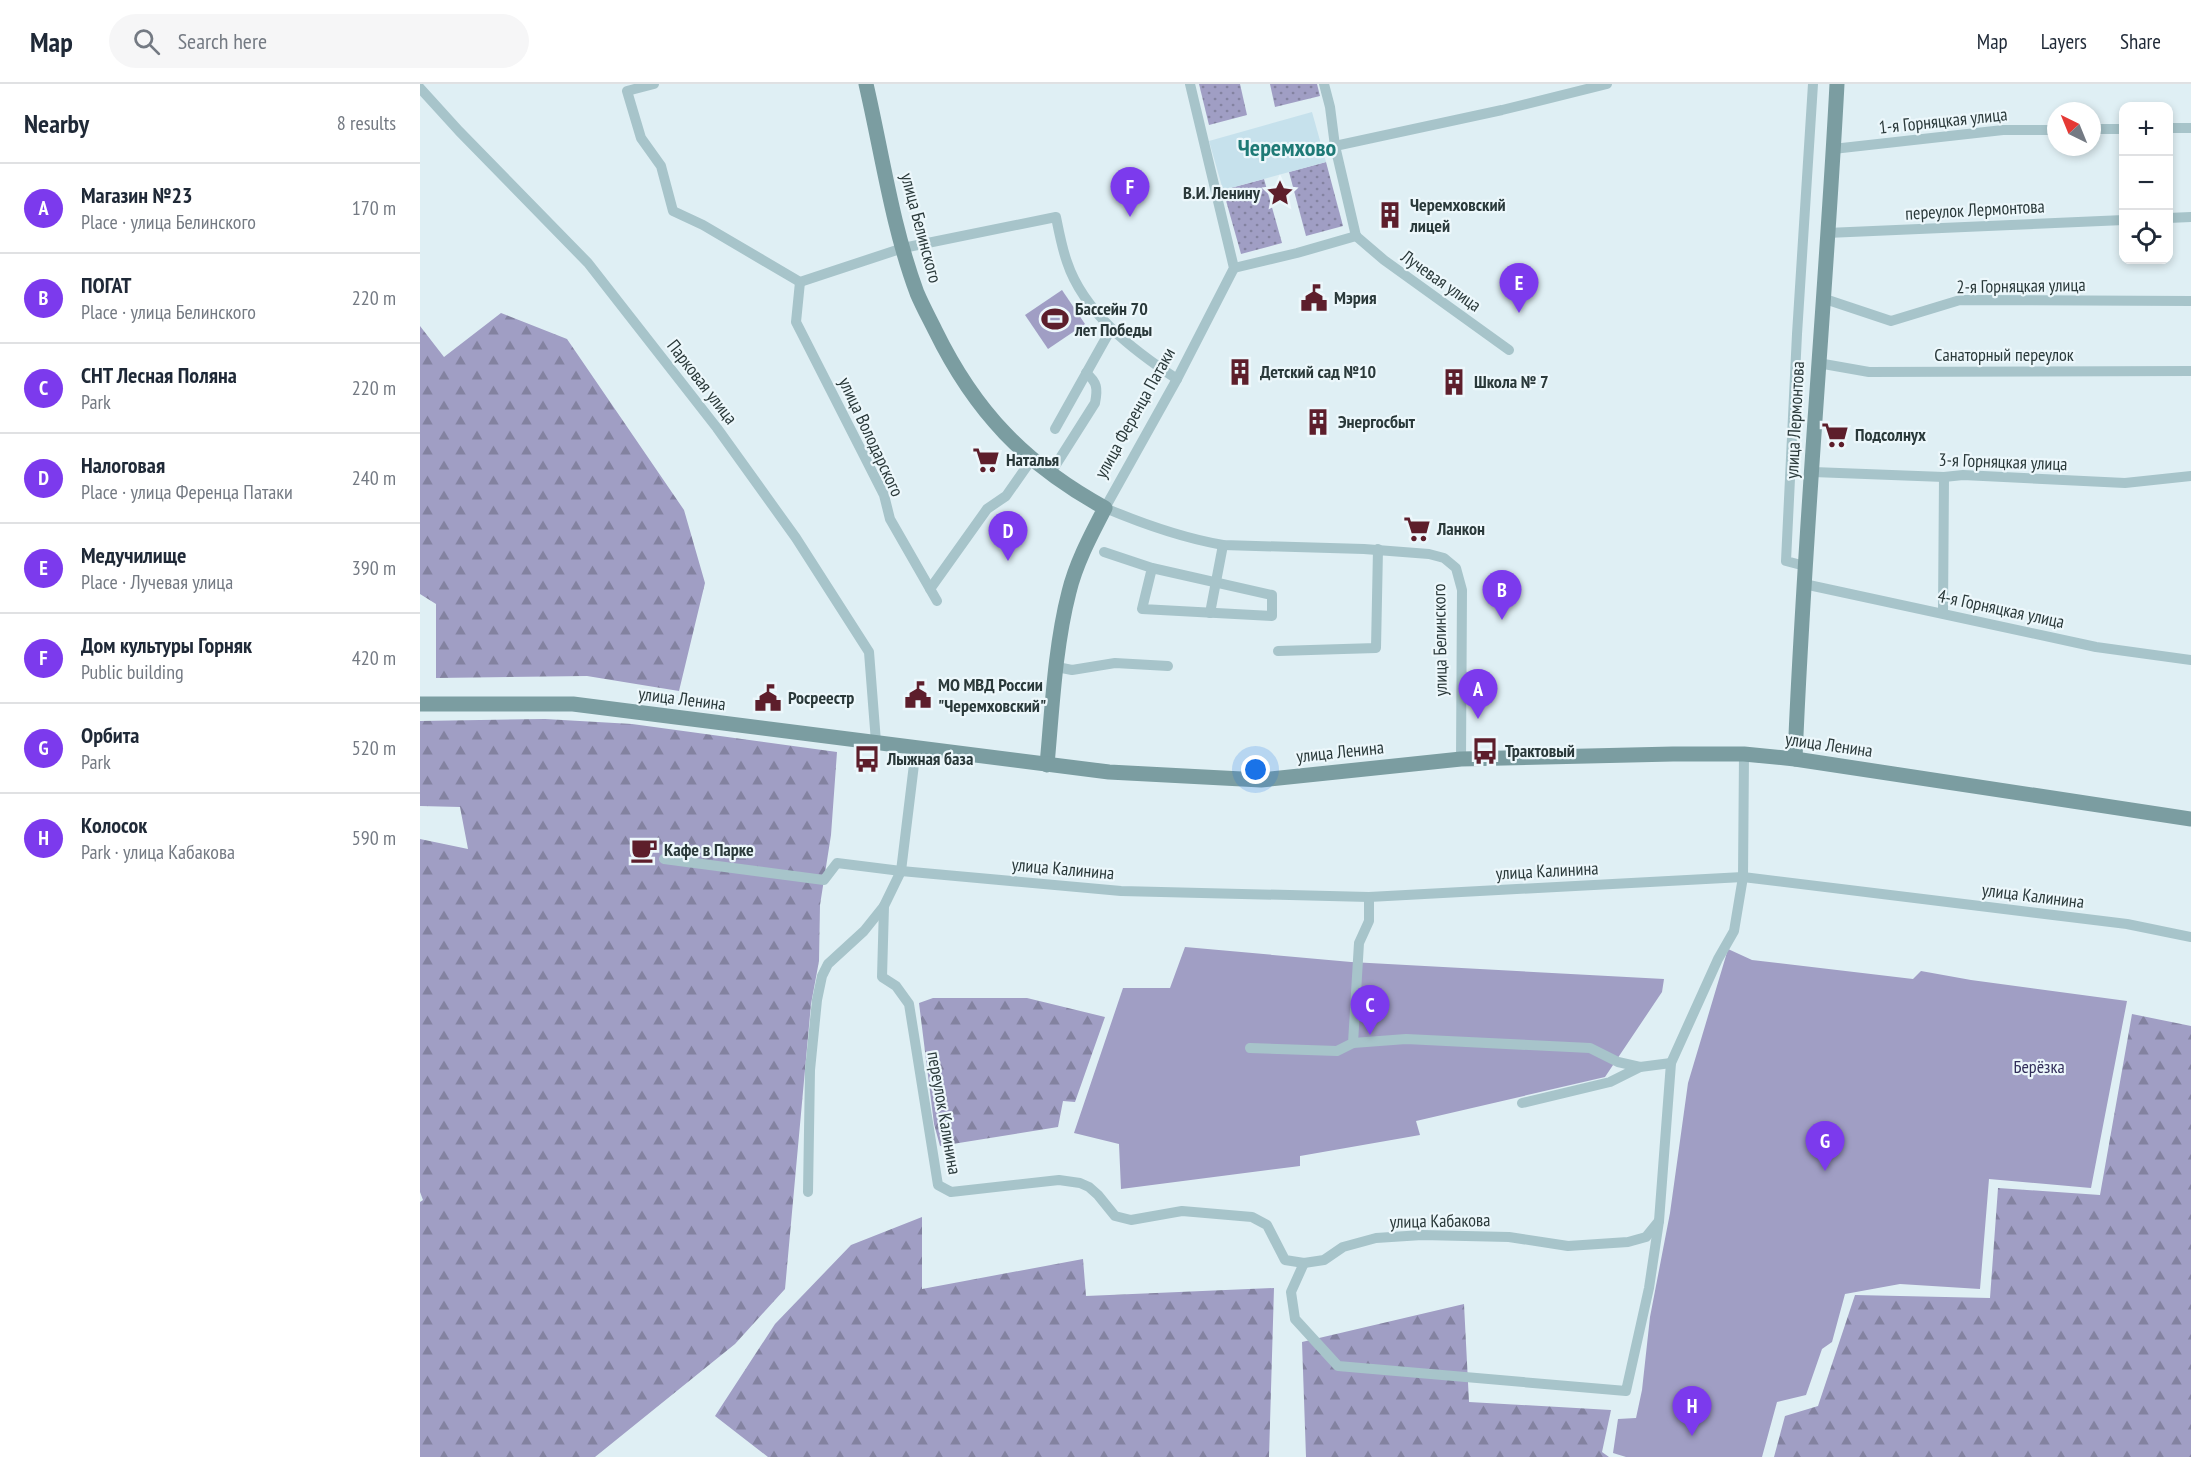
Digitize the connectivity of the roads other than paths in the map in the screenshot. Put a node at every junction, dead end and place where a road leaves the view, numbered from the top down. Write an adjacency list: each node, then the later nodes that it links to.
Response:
1 (654, 84): 23 (street)
2 (866, 84): 21 (main road, улица Белинского)
3 (1190, 84): 22 (street)
4 (1324, 84): 14 (street)
5 (1607, 84): 14 (street)
6 (1813, 84): 42 (street)
7 (1837, 84): 15 (main road, улица Лермонтова)
8 (420, 88): 55 (street, Парковая улица)
9 (2173, 128): 10 (street)
10 (2191, 128)
11 (2101, 129): 12 (street)
12 (2119, 129)
13 (2047, 130): 15 (street, 1-я Горняцкая улица)
14 (1335, 146): 20 (street)
15 (1833, 149): 19 (main road, улица Лермонтова)
16 (2191, 217): 17 (street)
17 (2173, 218)
18 (2119, 220): 19 (street, переулок Лермонтова)
19 (1827, 233): 24 (main road, улица Лермонтова)
20 (1356, 236): 22 (street); 27 (street, Лучевая улица)
21 (903, 248): 23 (street); 26 (street); 33 (main road, улица Белинского)
22 (1234, 268): 31 (street, улица Ференца Патаки)
23 (800, 282): 46 (street, улица Володарского)
24 (1822, 298): 25 (street, 2-я Горняцкая улица); 28 (main road, улица Лермонтова)
25 (2191, 300)
26 (1111, 329): 30 (street); 31 (street)
27 (1509, 350)
28 (1818, 363): 29 (street, Санаторный переулок); 34 (main road, улица Лермонтова)
29 (2191, 371)
30 (1086, 373): 32 (street); 35 (street)
31 (1177, 379): 38 (street, улица Ференца Патаки)
32 (1055, 429)
33 (1032, 459): 35 (main road, улица Белинского); 46 (street)
34 (1813, 472): 37 (street, 3-я Горняцкая улица); 42 (main road, улица Лермонтова)
35 (1050, 474): 38 (main road, улица Белинского)
36 (2191, 476): 37 (street, 3-я Горняцкая улица)
37 (1944, 477): 49 (street)
38 (1105, 508): 39 (street, улица Белинского); 53 (main road, улица Ференца Патаки)
39 (1223, 545): 40 (street, улица Белинского); 44 (street)
40 (1378, 549): 50 (street); 58 (street, улица Белинского)
41 (1104, 552): 43 (street)
42 (1805, 566): 45 (main road, улица Лермонтова)
43 (1152, 568): 44 (street); 48 (street)
44 (1215, 583): 48 (street); 48 (street)
45 (1804, 584): 49 (street, 4-я Горняцкая улица); 59 (main road, улица Лермонтова)
46 (930, 589): 47 (street, улица Володарского)
47 (938, 601)
48 (1210, 613)
49 (1943, 613): 51 (street, 4-я Горняцкая улица)
50 (1278, 651)
51 (2191, 660)
52 (1168, 666): 53 (street)
53 (1057, 667): 60 (main road, улица Ференца Патаки)
54 (420, 704): 55 (main road, улица Ленина)
55 (876, 742): 56 (main road, улица Ленина)
56 (916, 747): 60 (main road, улица Ленина); 63 (street)
57 (1744, 754): 58 (main road, улица Ленина); 59 (main road, улица Ленина); 64 (street)
58 (1461, 759): 60 (main road, улица Ленина)
59 (1795, 759): 61 (main road, улица Ленина)
60 (1047, 765)
61 (2191, 819)
62 (664, 859): 63 (street, улица Калинина)
63 (901, 871): 65 (street, улица Калинина); 66 (street)
64 (1743, 877): 65 (street, улица Калинина); 67 (street, улица Калинина); 70 (street)
65 (1369, 897): 68 (street)
66 (884, 906): 73 (street); 75 (street, переулок Калинина)
67 (2191, 937)
68 (1353, 1043): 69 (street); 71 (street)
69 (1250, 1048)
70 (1671, 1063): 71 (street); 74 (street)
71 (1640, 1067): 72 (street)
72 (1522, 1103)
73 (808, 1192)
74 (1659, 1221): 75 (street, улица Кабакова); 75 (street)
75 (1304, 1263)

